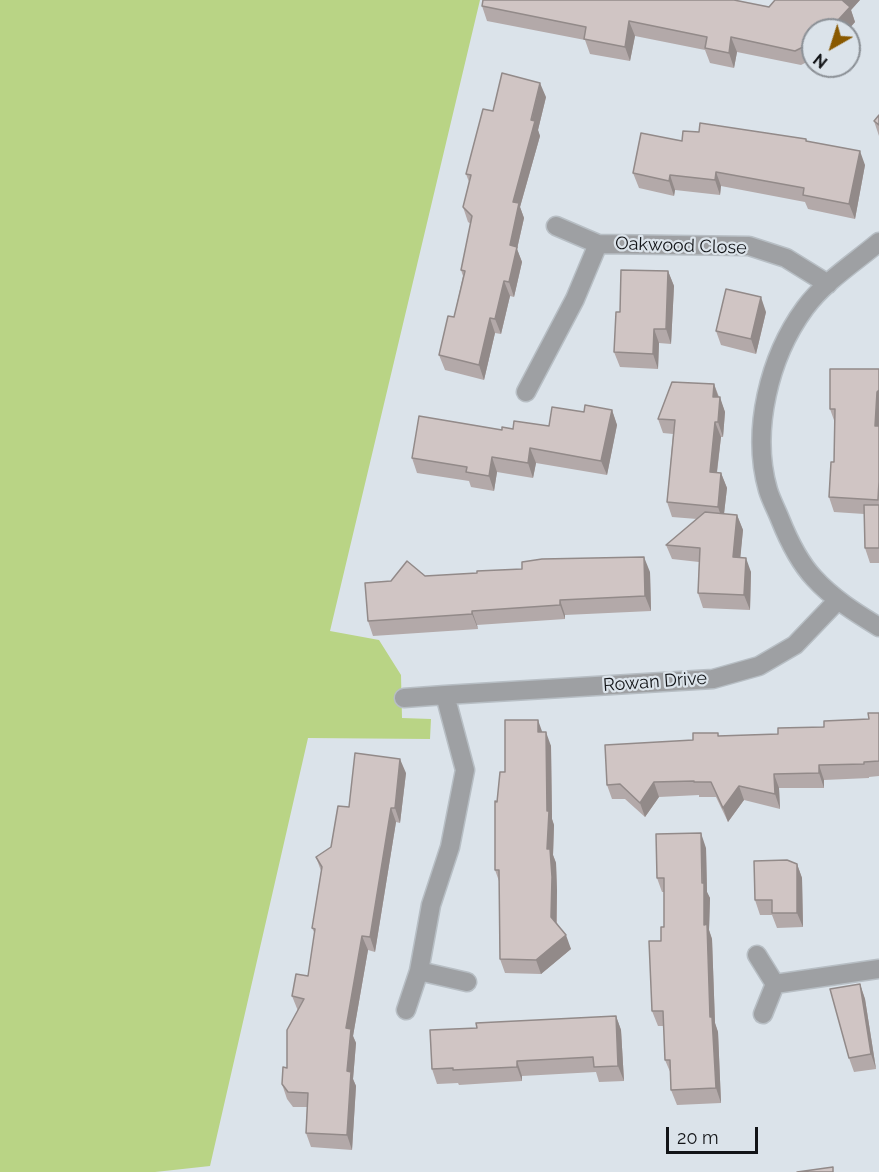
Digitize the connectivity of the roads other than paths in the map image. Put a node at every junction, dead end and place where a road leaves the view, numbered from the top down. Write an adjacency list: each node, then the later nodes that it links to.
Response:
1 (556, 226): 3 (street, Oakwood Close)
2 (879, 242): 4 (street)
3 (598, 244): 4 (street, Oakwood Close); 5 (street, Oakwood Close)
4 (828, 284): 6 (street)
5 (526, 392)
6 (838, 600): 7 (street); 8 (street, Rowan Drive)
7 (879, 627)
8 (445, 695): 9 (street, Rowan Drive); 12 (street)
9 (404, 698)
10 (758, 955): 14 (street)
11 (879, 969): 14 (street)
12 (419, 971): 13 (street); 15 (street)
13 (467, 982)
14 (775, 984): 16 (street)
15 (406, 1010)
16 (763, 1014)

